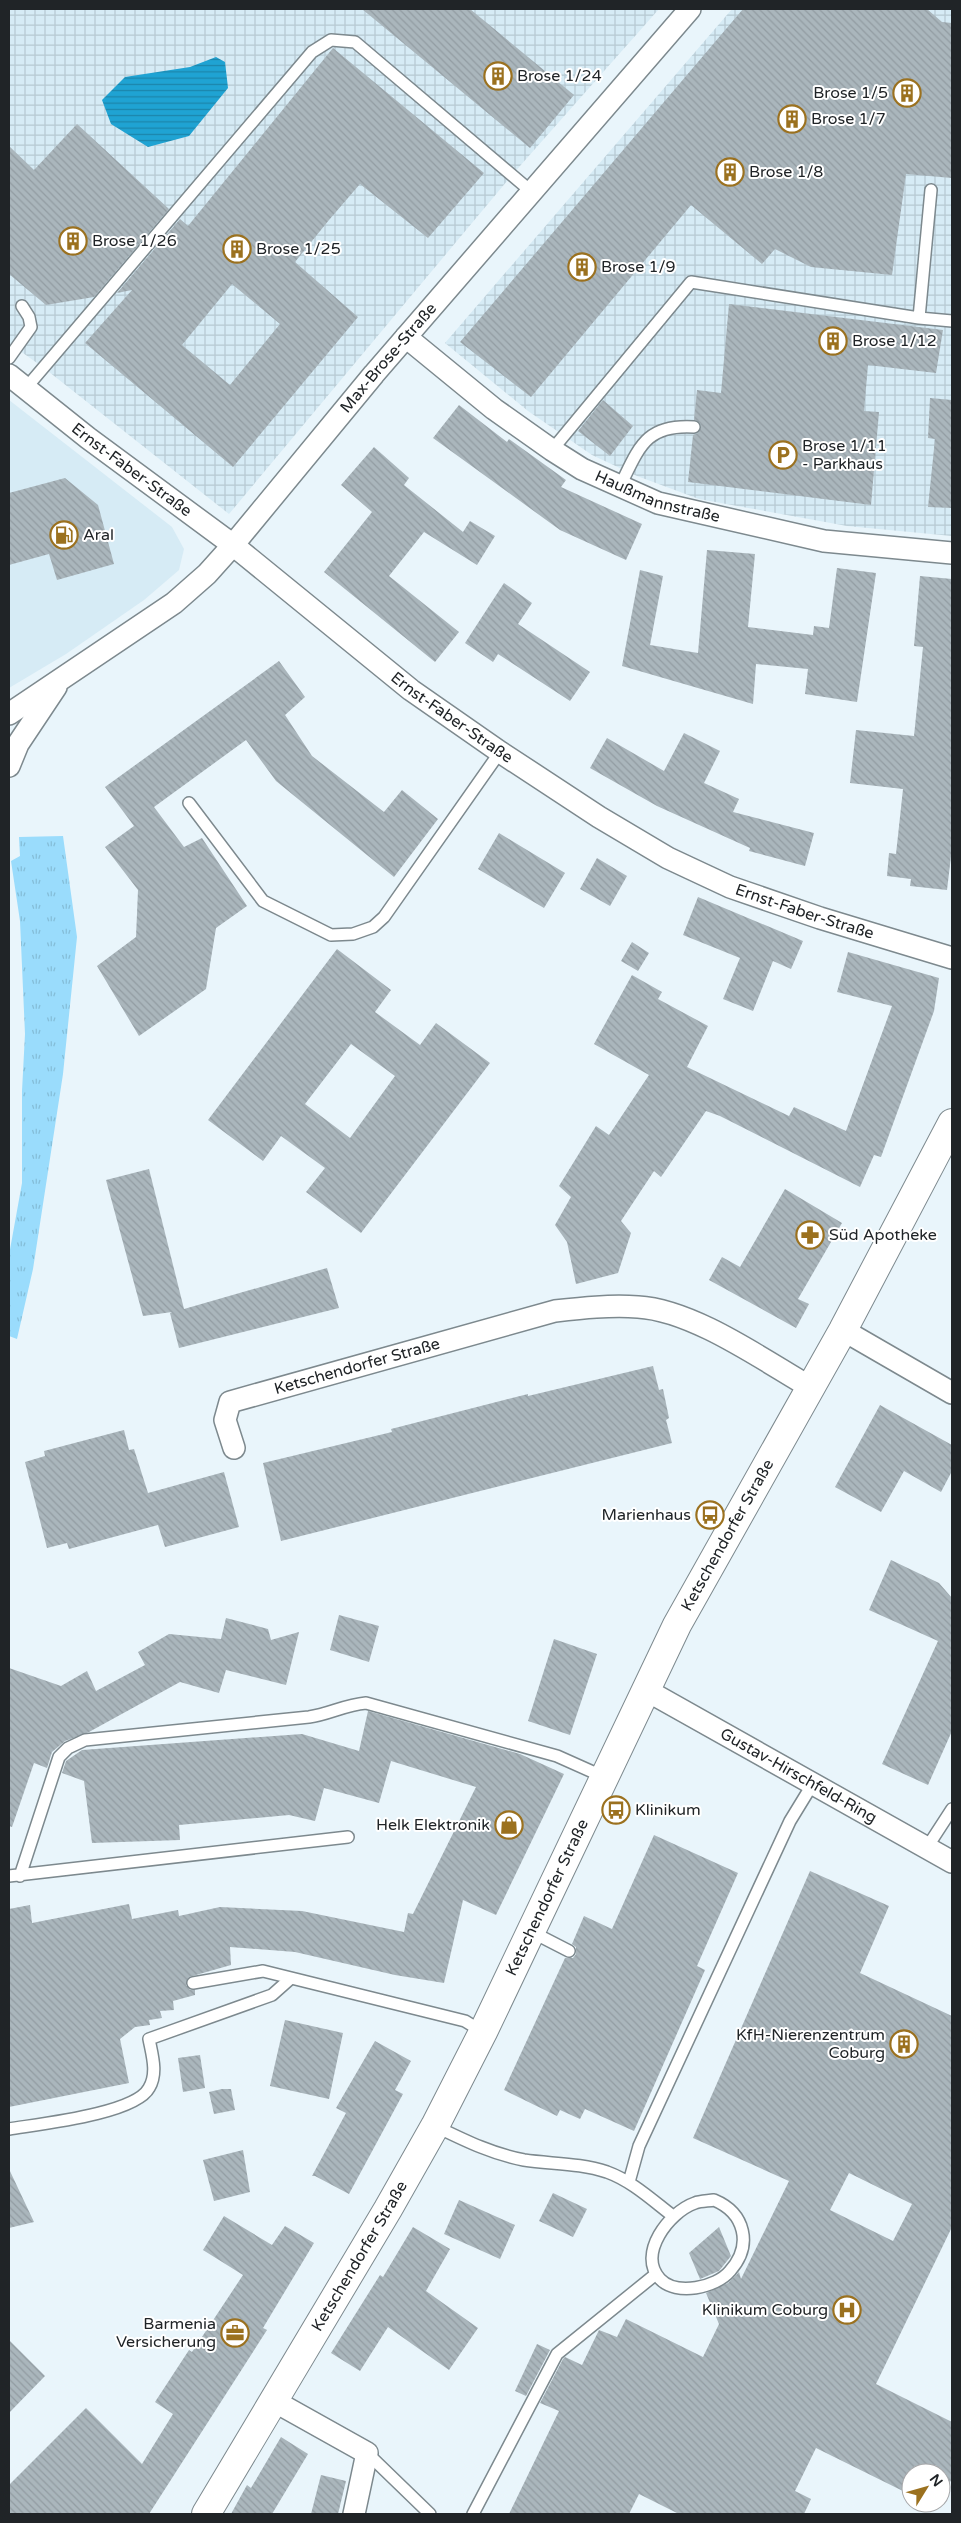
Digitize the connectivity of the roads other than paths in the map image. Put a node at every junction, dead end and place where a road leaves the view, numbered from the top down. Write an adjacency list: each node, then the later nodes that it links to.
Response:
1 (690, 9): 3 (street, Max-Brose-Straße)
2 (930, 190): 5 (lane)
3 (532, 192): 7 (street, Max-Brose-Straße); 10 (lane)
4 (22, 306): 8 (lane)
5 (919, 318): 6 (lane); 12 (lane)
6 (952, 321)
7 (406, 337): 12 (street, Haußmannstraße); 14 (street, Max-Brose-Straße)
8 (9, 358)
9 (9, 375): 10 (street, Ernst-Faber-Straße)
10 (26, 388): 14 (street, Ernst-Faber-Straße)
11 (694, 427): 13 (lane)
12 (552, 450): 13 (street, Haußmannstraße)
13 (620, 486): 15 (street, Haußmannstraße)
14 (233, 546): 16 (street, Max-Brose-Straße); 18 (street, Ernst-Faber-Straße)
15 (952, 553)
16 (62, 678): 17 (street, Max-Brose-Straße); 19 (street, Max-Brose-Straße)
17 (9, 714)
18 (500, 752): 20 (lane); 21 (street, Ernst-Faber-Straße)
19 (9, 766)
20 (189, 802)
21 (952, 958)
22 (952, 1123): 23 (street, Ketschendorfer Straße)
23 (843, 1330): 24 (street, Ketschendorfer Straße); 25 (street)
24 (810, 1387): 26 (street, Ketschendorfer Straße); 27 (street, Ketschendorfer Straße)
25 (952, 1394)
26 (234, 1448)
27 (646, 1690): 28 (street, Ketschendorfer Straße); 29 (street, Gustav-Hirschfeld-Ring)
28 (604, 1777): 34 (lane); 35 (street, Ketschendorfer Straße)
29 (812, 1785): 32 (street, Gustav-Hirschfeld-Ring); 42 (lane)
30 (952, 1809): 32 (lane)
31 (348, 1837): 34 (lane)
32 (926, 1848): 33 (street, Gustav-Hirschfeld-Ring)
33 (952, 1862)
34 (14, 1876)
35 (530, 1931): 36 (lane); 39 (street, Ketschendorfer Straße)
36 (568, 1951)
37 (290, 1979): 38 (lane); 39 (lane); 41 (lane)
38 (194, 1983)
39 (483, 2032): 40 (street, Ketschendorfer Straße)
40 (435, 2126): 42 (lane); 45 (street, Ketschendorfer Straße)
41 (9, 2130)
42 (629, 2182): 43 (lane)
43 (673, 2216): 44 (lane); 44 (lane)
44 (656, 2274): 50 (lane)
45 (274, 2401): 46 (street); 47 (street, Ketschendorfer Straße)
46 (367, 2453): 48 (street); 49 (lane)
47 (206, 2514)
48 (354, 2514)
49 (430, 2514)
50 (473, 2514)

